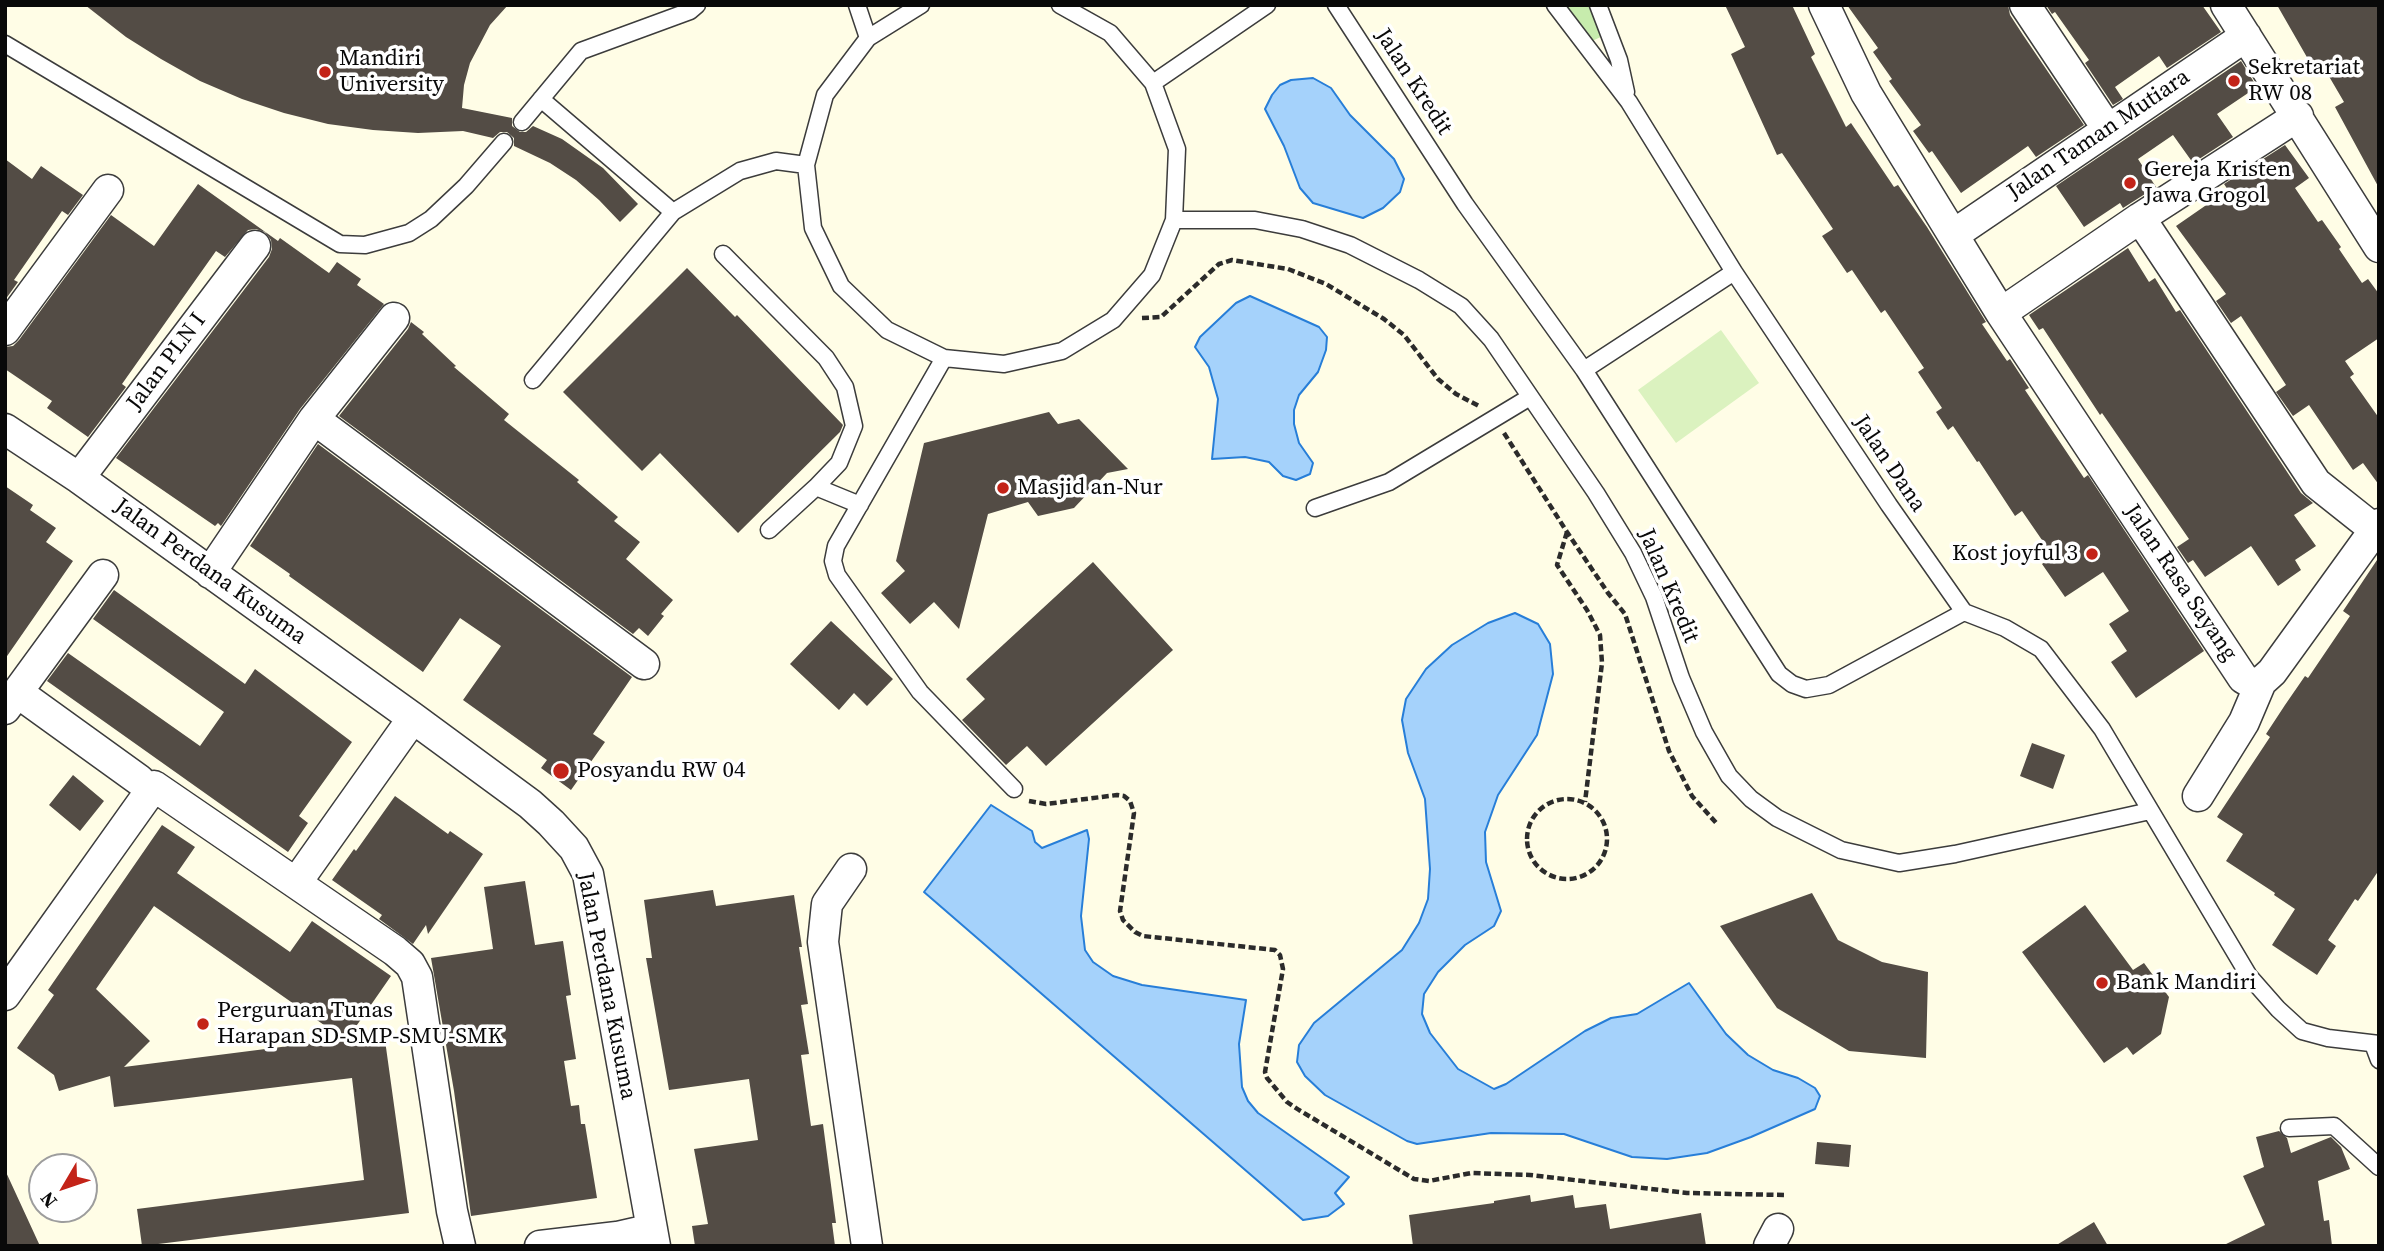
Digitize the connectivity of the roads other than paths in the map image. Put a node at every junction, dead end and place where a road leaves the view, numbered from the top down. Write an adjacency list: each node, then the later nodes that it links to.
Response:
1 (696, 5): 16 (lane)
2 (856, 5): 13 (lane)
3 (921, 5): 13 (lane)
4 (1060, 5): 15 (lane)
5 (1267, 5): 15 (lane)
6 (1336, 5): 36 (lane, Jalan Kredit)
7 (1555, 5): 17 (lane, Jalan Dana)
8 (1598, 5): 17 (lane, Jalan Dana)
9 (1824, 5): 27 (street, Jalan Rasa Sayang)
10 (2025, 5): 20 (street)
11 (2226, 5): 12 (street)
12 (2246, 36): 18 (street); 20 (street, Jalan Taman Mutiara)
13 (868, 38): 22 (lane)
14 (5, 44): 21 (lane)
15 (1153, 83): 26 (lane)
16 (541, 99): 19 (lane); 24 (lane)
17 (1629, 102): 31 (lane, Jalan Dana)
18 (2298, 116): 25 (street); 29 (street)
19 (522, 122)
20 (2107, 128): 27 (street, Jalan Taman Mutiara)
21 (503, 142)
22 (807, 165): 24 (lane); 35 (lane)
23 (108, 190): 34 (street)
24 (673, 212): 37 (lane)
25 (2140, 218): 32 (street); 46 (street)
26 (1174, 220): 35 (lane); 38 (lane, Jalan Kredit)
27 (1952, 235): 32 (street, Jalan Rasa Sayang)
28 (255, 246): 41 (street, Jalan PLN I)
29 (2379, 247)
30 (723, 254): 42 (lane)
31 (1734, 272): 36 (lane); 49 (lane, Jalan Dana)
32 (2001, 313): 51 (street, Jalan Rasa Sayang)
33 (394, 317): 39 (street)
34 (5, 330)
35 (944, 358): 43 (lane)
36 (1584, 370): 49 (lane, Jalan Kredit)
37 (533, 380)
38 (1530, 397): 44 (lane); 57 (lane, Jalan Kredit)
39 (314, 419): 47 (street); 50 (street)
40 (6, 431): 41 (street, Jalan Perdana Kusuma)
41 (79, 478): 47 (street, Jalan Perdana Kusuma)
42 (817, 487): 43 (lane); 45 (lane)
43 (860, 505): 55 (lane)
44 (1315, 508)
45 (769, 530)
46 (2377, 530): 51 (street)
47 (210, 573): 53 (street, Jalan Perdana Kusuma)
48 (103, 575): 52 (street)
49 (1964, 612): 57 (lane)
50 (644, 664)
51 (2260, 682): 56 (street)
52 (11, 700): 54 (street)
53 (413, 718): 59 (street); 65 (street, Jalan Perdana Kusuma)
54 (147, 783): 59 (street); 60 (street)
55 (1014, 789)
56 (2198, 796)
57 (2150, 811): 61 (lane)
58 (851, 869): 68 (street)
59 (296, 883): 66 (street)
60 (5, 995)
61 (2376, 1044): 62 (lane)
62 (2379, 1060)
63 (2289, 1128): 64 (lane)
64 (2379, 1167)
65 (654, 1238): 67 (street)
66 (460, 1246)
67 (540, 1246)
68 (867, 1246)

